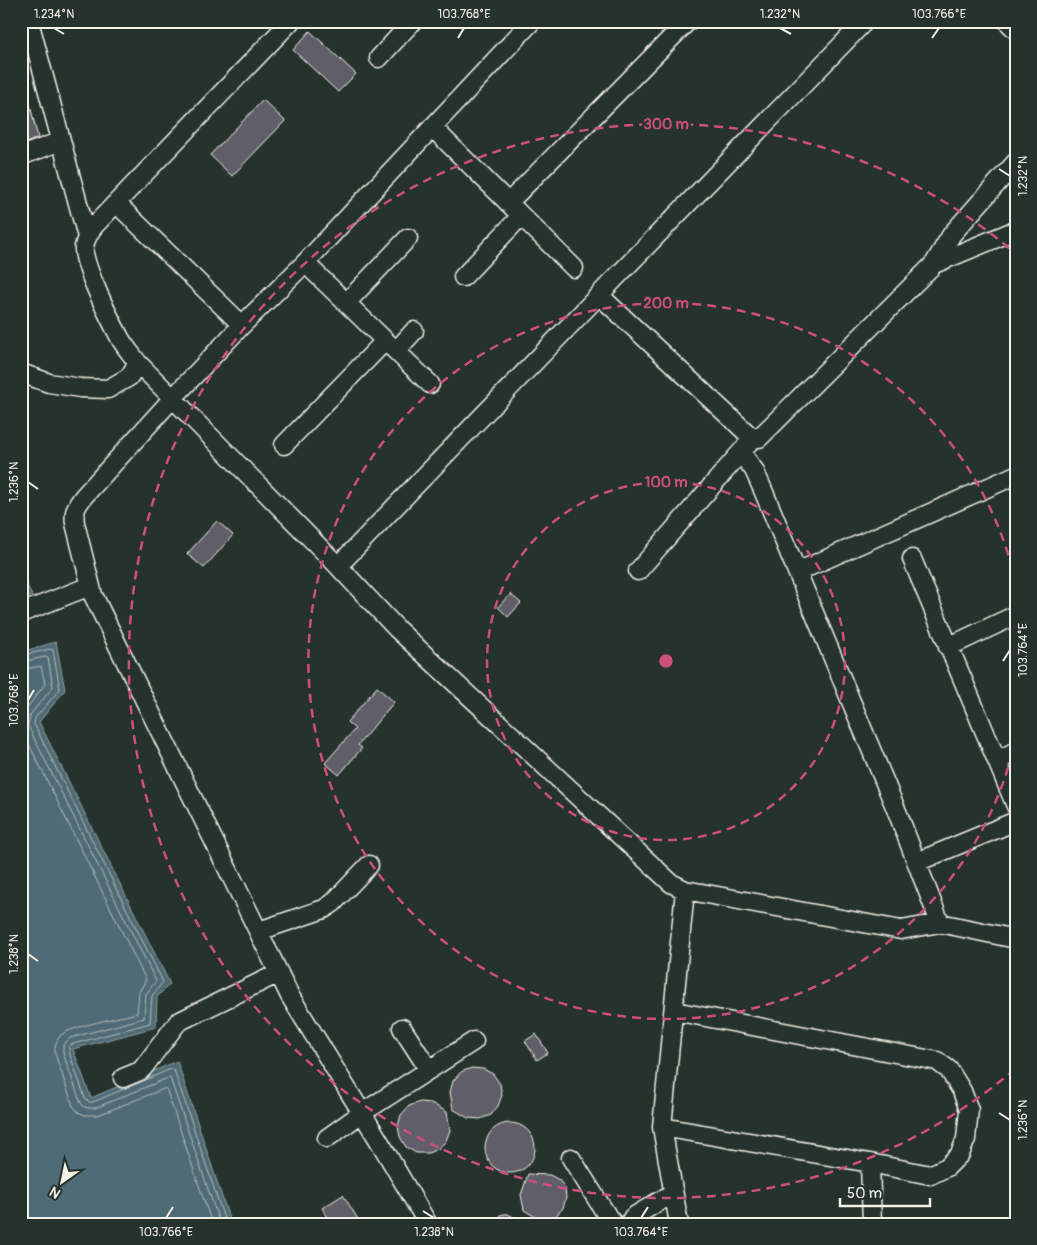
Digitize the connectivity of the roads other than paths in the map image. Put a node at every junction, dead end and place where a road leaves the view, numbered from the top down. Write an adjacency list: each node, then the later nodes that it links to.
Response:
1 (29, 21): 11 (lane)
2 (290, 21): 14 (lane)
3 (413, 21): 9 (lane)
4 (532, 21): 10 (lane)
5 (688, 21): 15 (lane)
6 (865, 21): 24 (lane)
7 (1007, 21): 8 (lane)
8 (1016, 30)
9 (379, 58)
10 (432, 127): 15 (lane); 20 (lane)
11 (61, 140): 12 (lane); 18 (lane)
12 (21, 156)
13 (1016, 162): 21 (lane)
14 (116, 203): 18 (lane); 26 (lane)
15 (508, 203): 16 (lane)
16 (521, 216): 22 (lane); 23 (lane)
17 (1016, 230): 21 (lane)
18 (87, 237): 29 (lane)
19 (408, 238): 25 (lane)
20 (305, 263): 25 (lane); 26 (lane)
21 (934, 264): 33 (lane)
22 (574, 268)
23 (463, 277)
24 (598, 295): 33 (lane); 38 (lane)
25 (346, 303): 28 (lane)
26 (242, 325): 32 (lane)
27 (414, 331): 28 (lane)
28 (390, 346): 31 (lane); 34 (lane)
29 (138, 363): 30 (lane); 32 (lane)
30 (21, 373)
31 (430, 384)
32 (172, 398): 38 (lane); 41 (lane)
33 (753, 438): 35 (lane)
34 (284, 444)
35 (741, 452): 39 (lane); 40 (lane)
36 (1016, 475): 40 (lane)
37 (912, 559): 44 (lane)
38 (338, 566): 51 (lane)
39 (638, 571)
40 (797, 572): 49 (lane)
41 (90, 586): 42 (lane); 53 (lane)
42 (21, 613)
43 (1016, 615): 44 (lane)
44 (948, 647): 46 (lane)
45 (1016, 751): 46 (lane)
46 (997, 761): 47 (lane)
47 (1016, 806)
48 (1016, 821): 49 (lane)
49 (917, 862): 52 (lane)
50 (369, 865): 53 (lane)
51 (686, 890): 52 (lane); 56 (lane)
52 (940, 923): 54 (lane)
53 (259, 931): 55 (lane)
54 (1016, 939)
55 (279, 973): 60 (lane); 61 (lane)
56 (674, 1012): 62 (lane); 65 (lane)
57 (402, 1028): 59 (lane)
58 (474, 1041): 59 (lane)
59 (429, 1070): 61 (lane)
60 (123, 1078)
61 (362, 1113): 63 (lane); 67 (lane)
62 (662, 1127): 65 (lane); 66 (lane)
63 (327, 1138)
64 (571, 1158): 68 (lane)
65 (870, 1163): 71 (lane)
66 (673, 1193): 69 (lane); 70 (lane)
67 (428, 1224)
68 (614, 1224)
69 (629, 1224)
70 (679, 1224)
71 (872, 1224)

